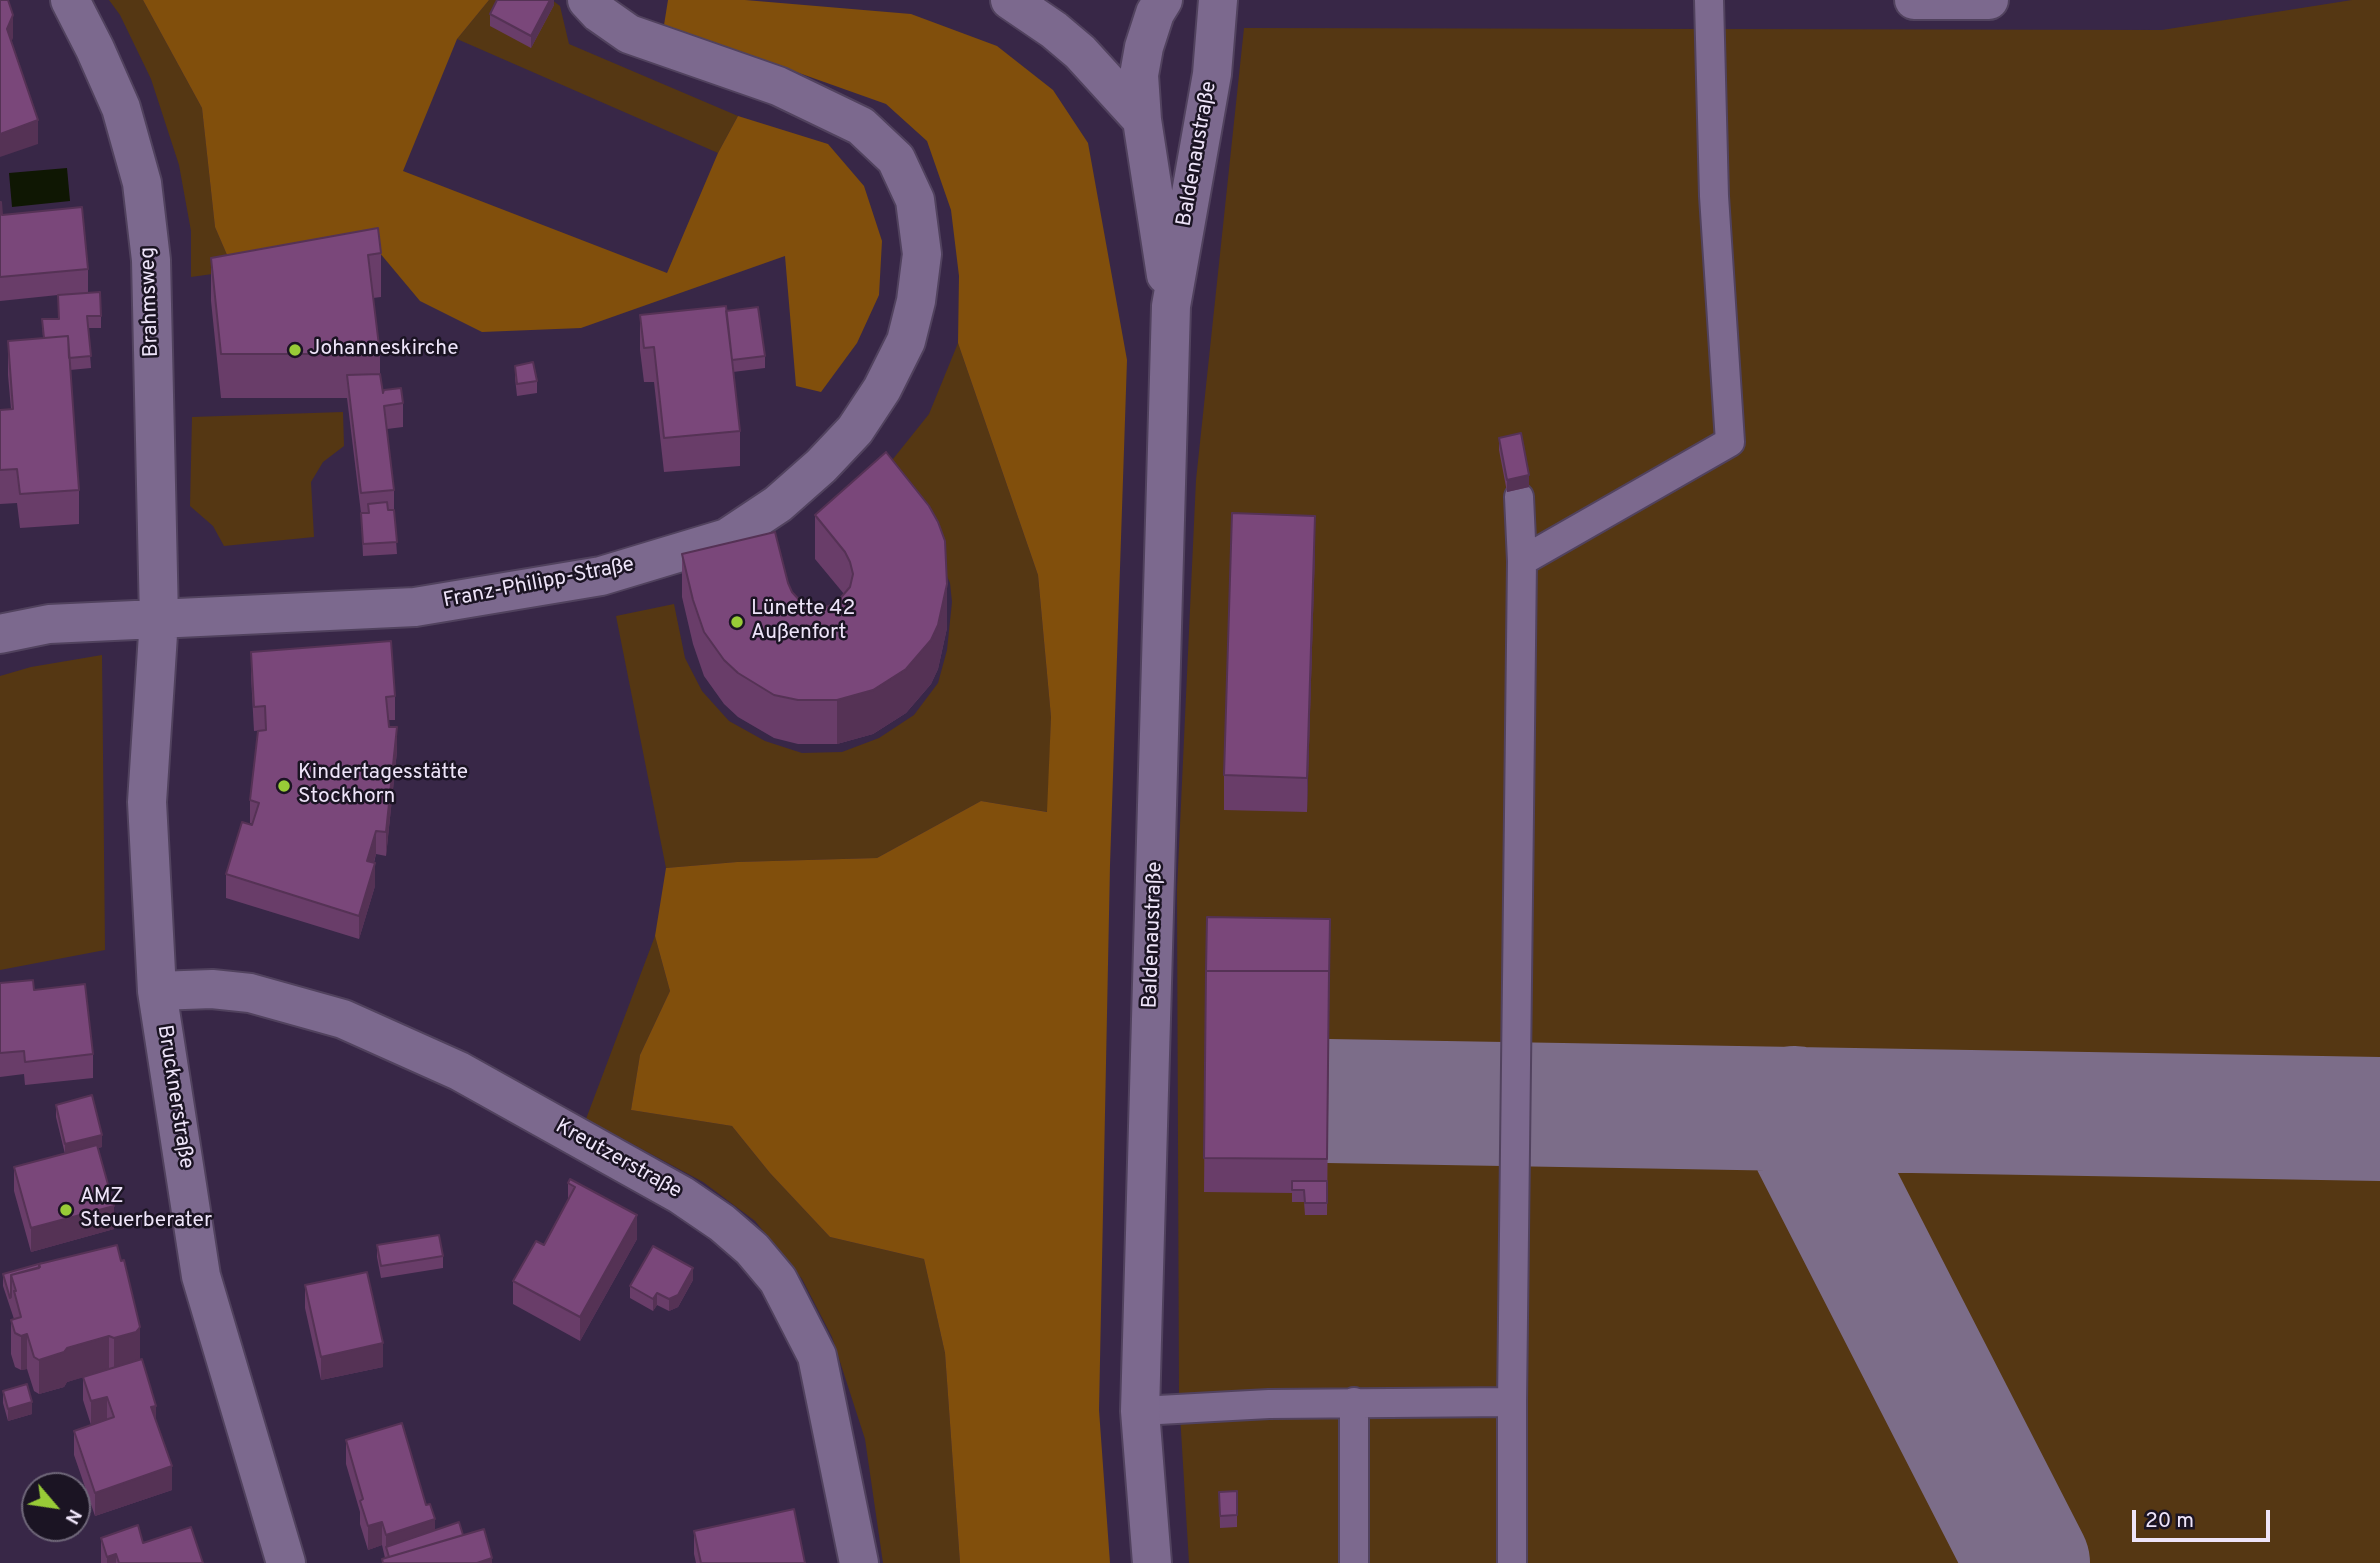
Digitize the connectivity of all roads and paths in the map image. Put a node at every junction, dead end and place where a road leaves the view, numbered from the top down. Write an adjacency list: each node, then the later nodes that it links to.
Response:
1 (70, 0): 13 (street, Brahmsweg)
2 (587, 0): 13 (street, Franz-Philipp-Straße)
3 (1010, 0): 9 (street)
4 (1163, 0): 9 (street, Baldenaustraße)
5 (1218, 0): 10 (street, Baldenaustraße)
6 (1709, 0): 12 (lane)
7 (1914, 0): 8 (street)
8 (1989, 0)
9 (1142, 120): 10 (street, Baldenaustraße)
10 (1171, 306): 18 (street, Baldenaustraße)
11 (1519, 497): 12 (lane)
12 (1522, 561): 17 (lane)
13 (159, 619): 14 (street, Franz-Philipp-Straße); 15 (street, Brucknerstraße)
14 (0, 634)
15 (157, 991): 19 (street, Brucknerstraße); 20 (street, Kreutzerstraße)
16 (1354, 1402): 17 (lane); 18 (lane); 22 (lane)
17 (1512, 1402): 23 (lane)
18 (1140, 1411): 21 (street, Baldenaustraße)
19 (286, 1563)
20 (859, 1563)
21 (1152, 1563)
22 (1354, 1563)
23 (1512, 1563)

